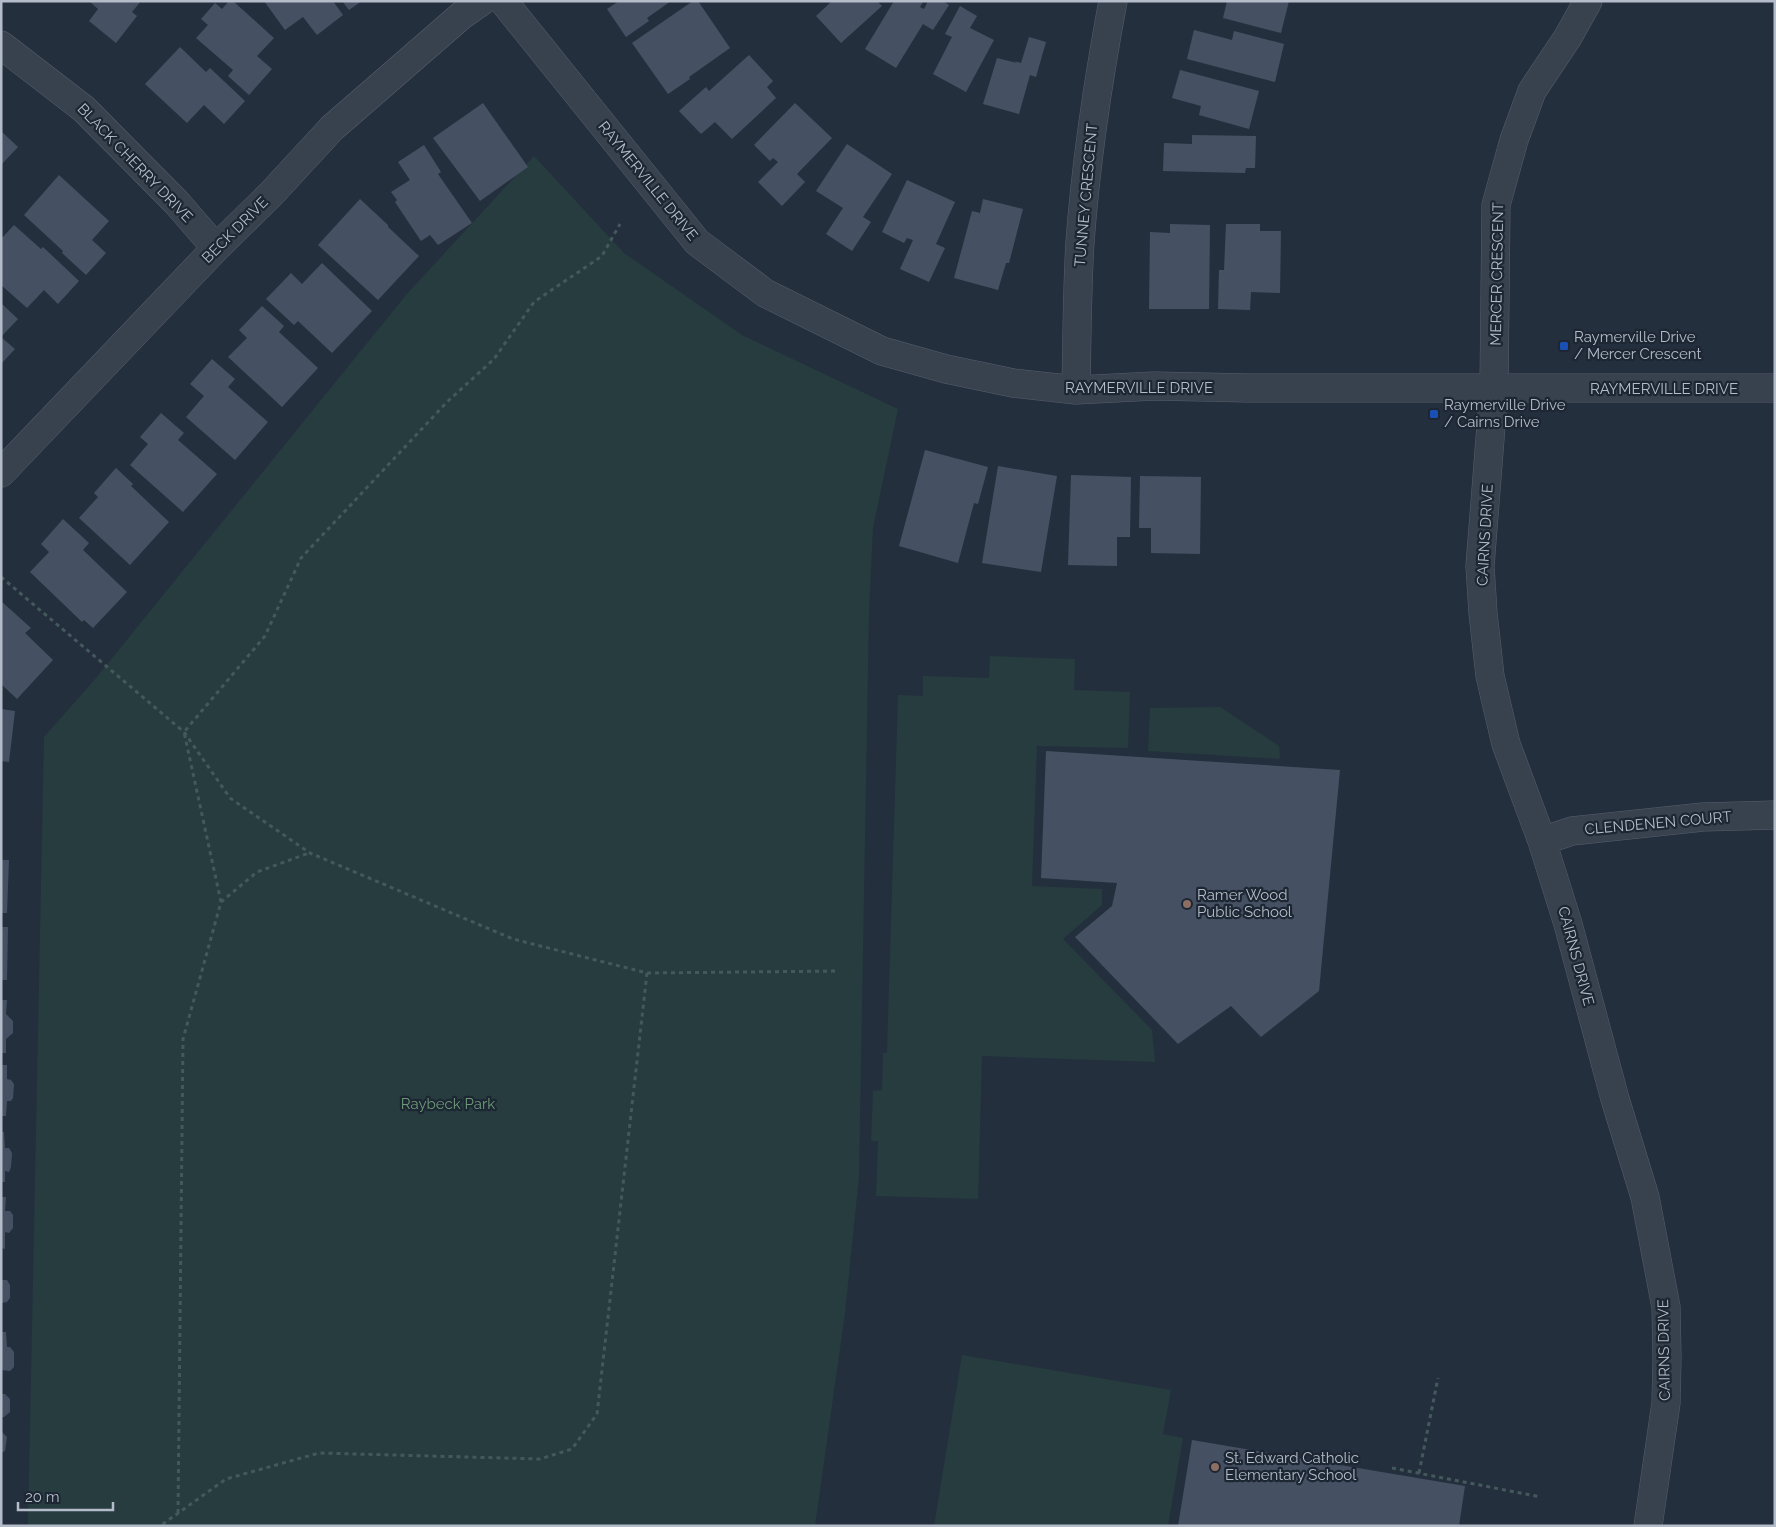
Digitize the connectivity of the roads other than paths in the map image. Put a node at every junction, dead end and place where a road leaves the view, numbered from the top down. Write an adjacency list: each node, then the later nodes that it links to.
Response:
1 (482, 1): 6 (street, BECK DRIVE)
2 (503, 1): 9 (street, RAYMERVILLE DRIVE)
3 (1112, 1): 9 (street, TUNNEY CRESCENT)
4 (1588, 1): 7 (street, MERCER CRESCENT)
5 (1, 45): 6 (street, BLACK CHERRY DRIVE)
6 (216, 248): 10 (street, BECK DRIVE)
7 (1494, 388): 8 (street, RAYMERVILLE DRIVE); 9 (street, RAYMERVILLE DRIVE); 12 (street, CAIRNS DRIVE)
8 (1775, 388)
9 (1076, 390)
10 (1, 473)
11 (1775, 815): 12 (street, CLENDENEN COURT)
12 (1542, 841): 13 (street, CAIRNS DRIVE)
13 (1648, 1526)

